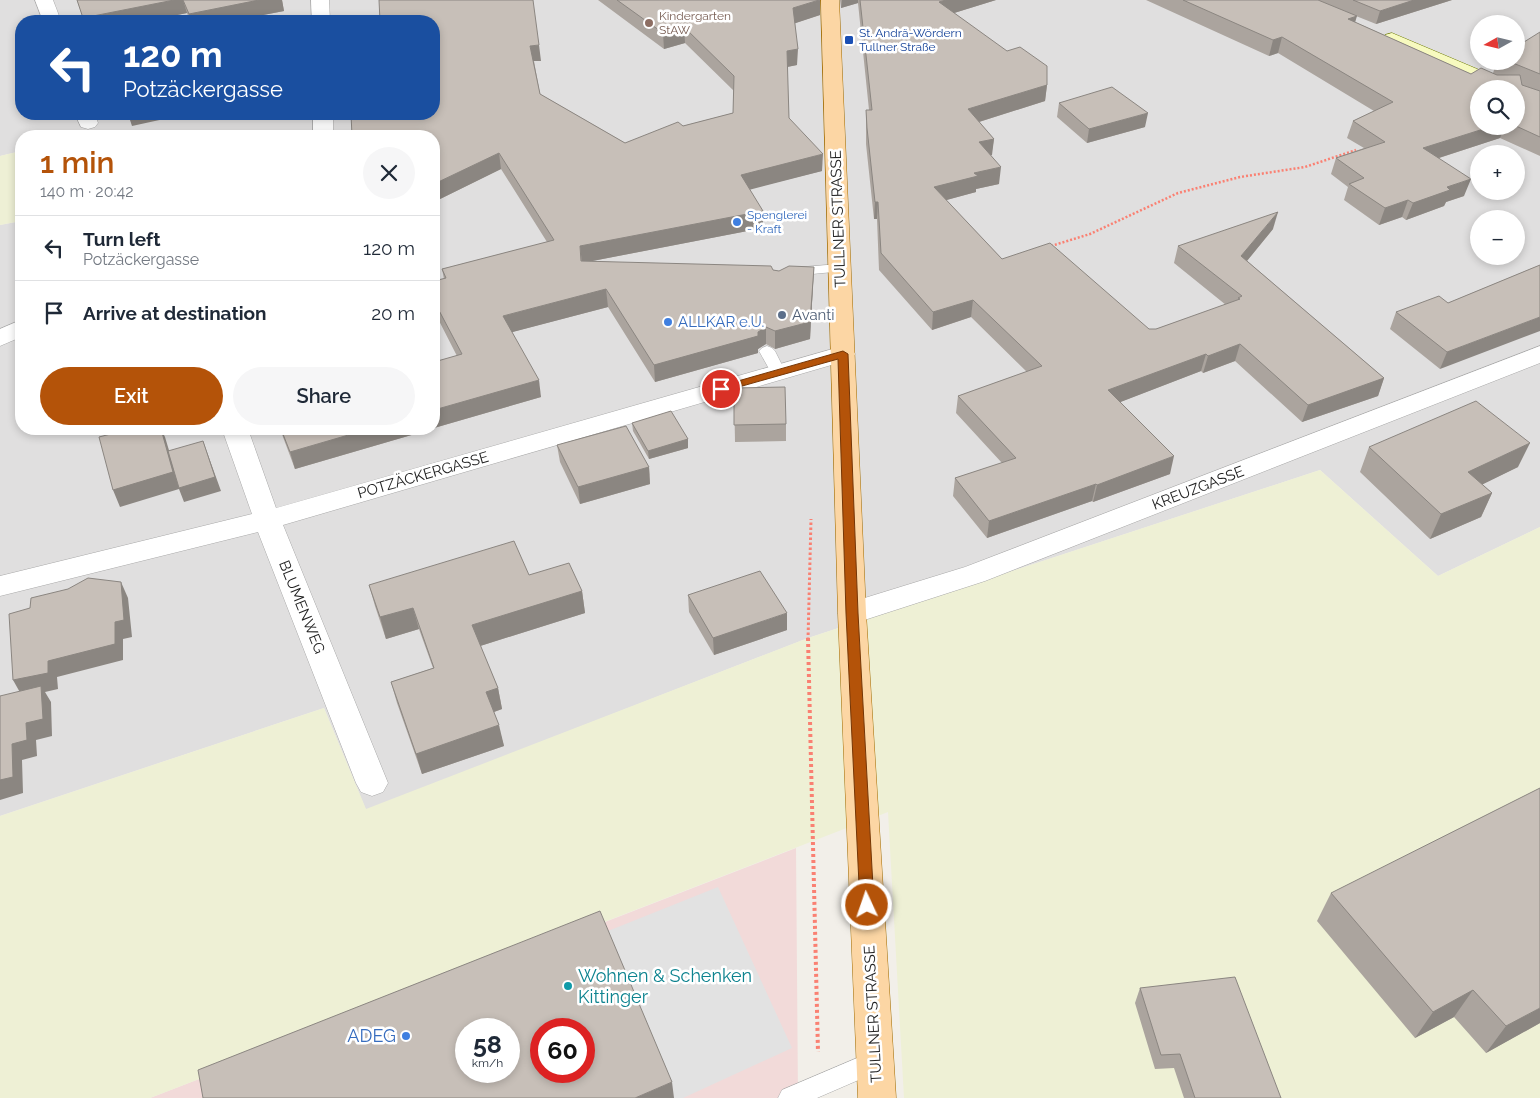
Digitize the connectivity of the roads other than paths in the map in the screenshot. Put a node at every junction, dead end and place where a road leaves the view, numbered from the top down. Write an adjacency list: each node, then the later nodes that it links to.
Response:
1 (44, 0): 4 (street)
2 (320, 0): 5 (street)
3 (830, 0): 8 (main road, TULLNER STRASSE)
4 (50, 15)
5 (321, 15)
6 (1374, 32): 7 (main road)
7 (1488, 80)
8 (839, 268): 9 (lane); 12 (main road, TULLNER STRASSE)
9 (780, 283)
10 (15, 330): 11 (street)
11 (0, 339)
12 (843, 354): 15 (street, POTZÄCKERGASSE); 17 (main road, TULLNER STRASSE)
13 (1540, 354): 17 (street, KREUZGASSE)
14 (237, 435): 15 (street, BLUMENWEG)
15 (268, 520): 16 (street, POTZÄCKERGASSE); 18 (street, BLUMENWEG)
16 (0, 586)
17 (852, 613): 19 (main road, TULLNER STRASSE)
18 (372, 783)
19 (876, 1060): 20 (lane); 21 (main road, TULLNER STRASSE)
20 (790, 1098)
21 (877, 1098)

